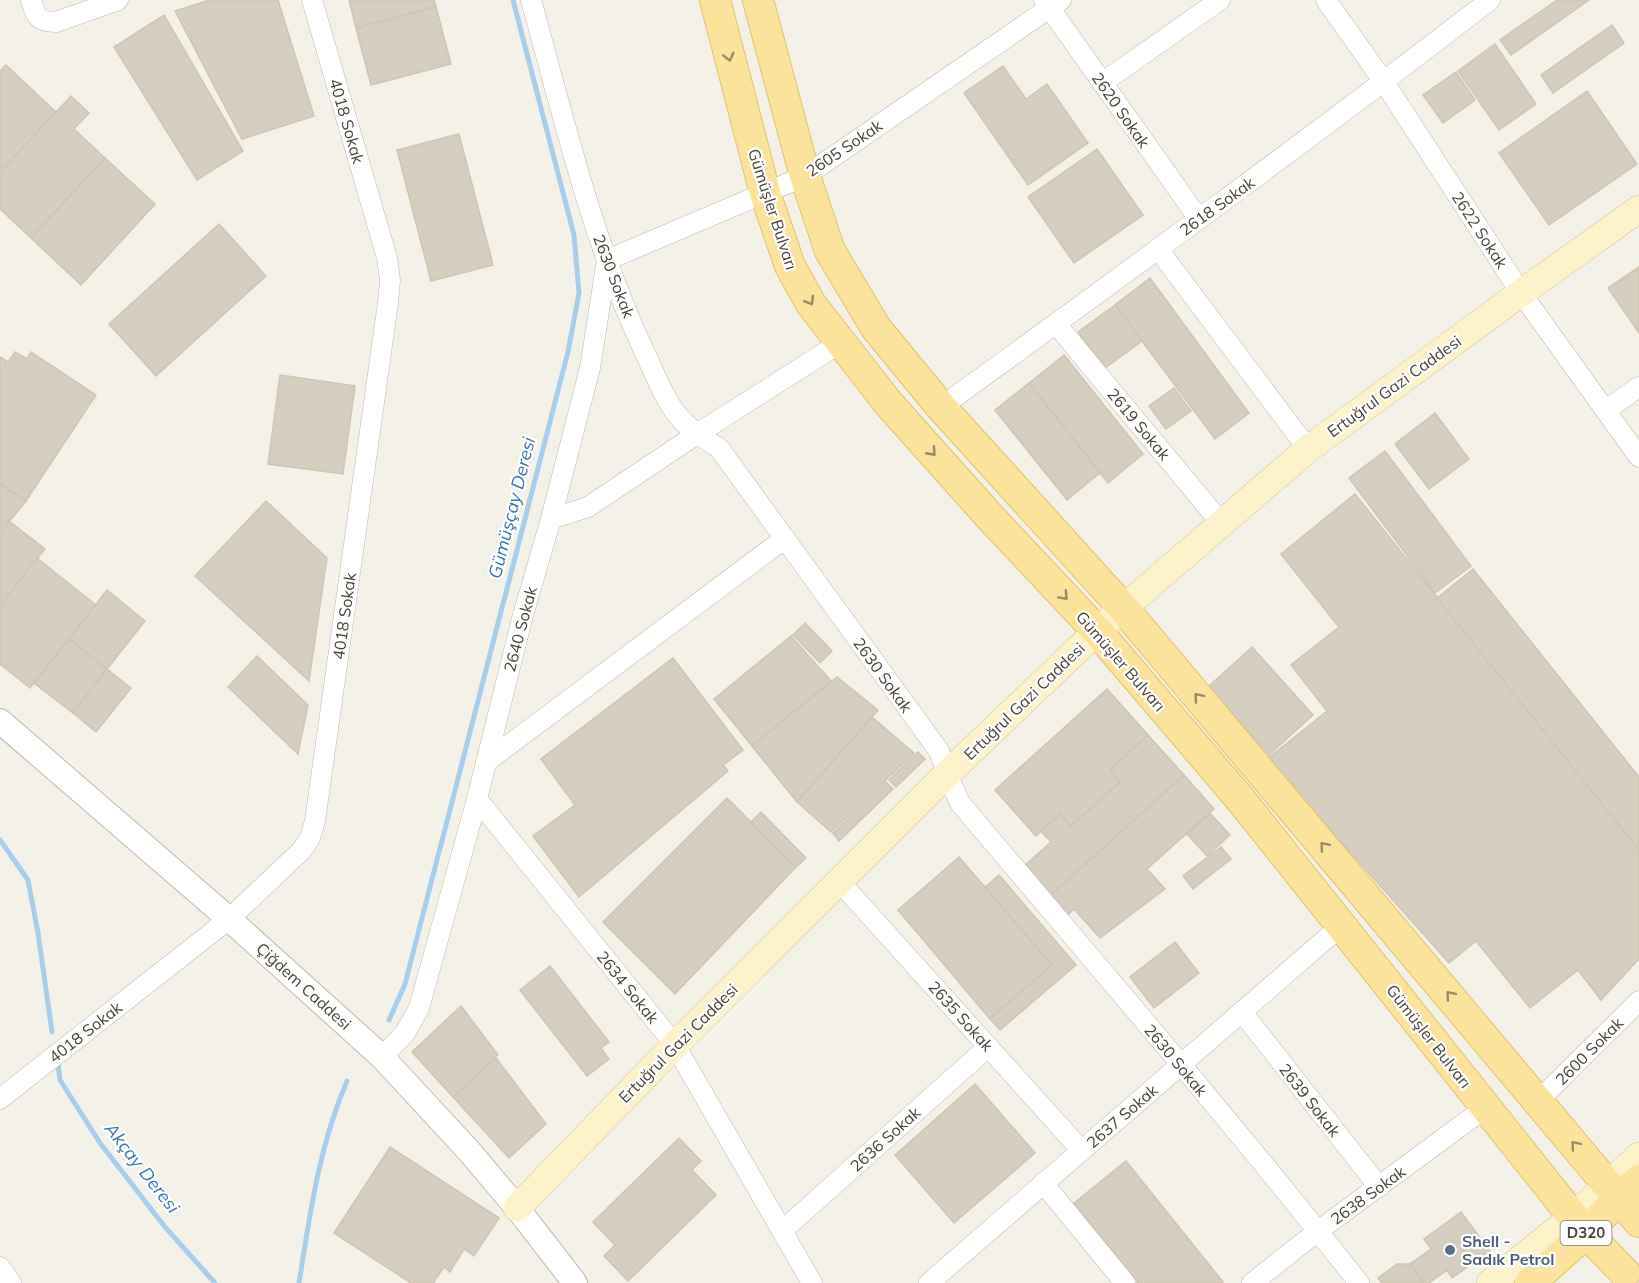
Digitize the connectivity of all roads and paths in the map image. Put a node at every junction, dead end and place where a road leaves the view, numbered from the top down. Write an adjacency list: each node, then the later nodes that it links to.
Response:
1 (31, 0): 2 (street)
2 (118, 0)
3 (312, 0): 38 (street, 4018 Sokak)
4 (531, 0): 18 (street, 2630 Sokak)
5 (715, 0): 14 (main road, Gümüşler Bulvarı, one-way to 14)
6 (758, 0): 13 (main road)
7 (1220, 0): 12 (street)
8 (1326, 0): 11 (street, 2622 Sokak)
9 (1490, 0): 11 (street, 2618 Sokak)
10 (1052, 3): 12 (street, 2620 Sokak); 13 (street, 2605 Sokak)
11 (1384, 82): 16 (street, 2618 Sokak); 19 (street, 2622 Sokak)
12 (1102, 83): 16 (street, 2620 Sokak)
13 (804, 176): 14 (street, 2605 Sokak); 23 (main road)
14 (765, 194): 18 (street, 2605 Sokak); 21 (main road, Gümüşler Bulvarı, one-way to 21)
15 (1639, 209): 19 (main road, Ertuğrul Gazi Caddesi)
16 (1199, 219): 17 (street, 2618 Sokak)
17 (1158, 249): 20 (street, 2618 Sokak); 26 (street)
18 (607, 260): 25 (street, 2630 Sokak); 28 (street, 2640 Sokak)
19 (1521, 293): 24 (street, 2622 Sokak); 26 (main road, Ertuğrul Gazi Caddesi)
20 (1056, 324): 23 (street, 2618 Sokak); 29 (street, 2619 Sokak)
21 (840, 343): 25 (street); 32 (main road, Gümüşler Bulvarı, one-way to 32)
22 (1639, 387): 24 (street)
23 (941, 407): 31 (main road)
24 (1606, 410): 27 (street, 2622 Sokak)
25 (697, 434): 28 (street); 30 (street, 2630 Sokak)
26 (1308, 450): 29 (main road, Ertuğrul Gazi Caddesi)
27 (1639, 457)
28 (551, 519): 34 (street, 2640 Sokak)
29 (1222, 524): 31 (main road, Ertuğrul Gazi Caddesi)
30 (784, 539): 34 (street); 35 (street, 2630 Sokak)
31 (1124, 609): 32 (main road, Ertuğrul Gazi Caddesi); 47 (main road, one-way to 31)
32 (1097, 631): 35 (main road, Ertuğrul Gazi Caddesi); 39 (main road, Gümüşler Bulvarı)
33 (0, 721): 38 (street, Çiğdem Caddesi)
34 (486, 762): 36 (street, 2640 Sokak)
35 (947, 774): 37 (main road, Ertuğrul Gazi Caddesi); 45 (street, 2630 Sokak)
36 (477, 799): 42 (street, 2634 Sokak); 44 (street, 2640 Sokak)
37 (839, 881): 42 (main road, Ertuğrul Gazi Caddesi); 43 (street, 2635 Sokak)
38 (229, 919): 44 (street, Çiğdem Caddesi); 46 (street, 4018 Sokak)
39 (1342, 925): 41 (street, 2637 Sokak); 48 (main road, Gümüşler Bulvarı)
40 (1639, 1001): 47 (street, 2600 Sokak)
41 (1242, 1012): 45 (street, 2637 Sokak); 53 (street, 2639 Sokak)
42 (675, 1045): 54 (main road, Ertuğrul Gazi Caddesi); 57 (street, 2634 Sokak)
43 (988, 1047): 49 (street, 2635 Sokak); 57 (street, 2636 Sokak)
44 (382, 1057): 54 (street, Çiğdem Caddesi)
45 (1181, 1065): 49 (street, 2637 Sokak); 58 (street, 2630 Sokak)
46 (0, 1099)
47 (1538, 1101): 52 (main road, one-way to 47)
48 (1485, 1108): 53 (street, 2638 Sokak); 56 (main road, Gümüşler Bulvarı)
49 (1082, 1151): 51 (street, 2637 Sokak)
50 (1639, 1156): 52 (main road)
51 (1043, 1183): 64 (street, 2637 Sokak); 65 (street)
52 (1622, 1187): 55 (main road); 56 (main road, D320)
53 (1379, 1188): 58 (street, 2638 Sokak)
54 (517, 1208): 62 (street, Çiğdem Caddesi)
55 (1639, 1222)
56 (1579, 1225): 60 (main road, Gümüşler Bulvarı); 68 (main road); 69 (main road, D320)
57 (782, 1231): 63 (street, 2634 Sokak)
58 (1318, 1231): 66 (street, 2638 Sokak); 67 (street, 2630 Sokak)
59 (0, 1267): 61 (street)
60 (1625, 1271)
61 (11, 1283)
62 (575, 1283)
63 (812, 1283)
64 (929, 1283)
65 (1125, 1283)
66 (1252, 1283)
67 (1359, 1283)
68 (1490, 1283)
69 (1530, 1283)

